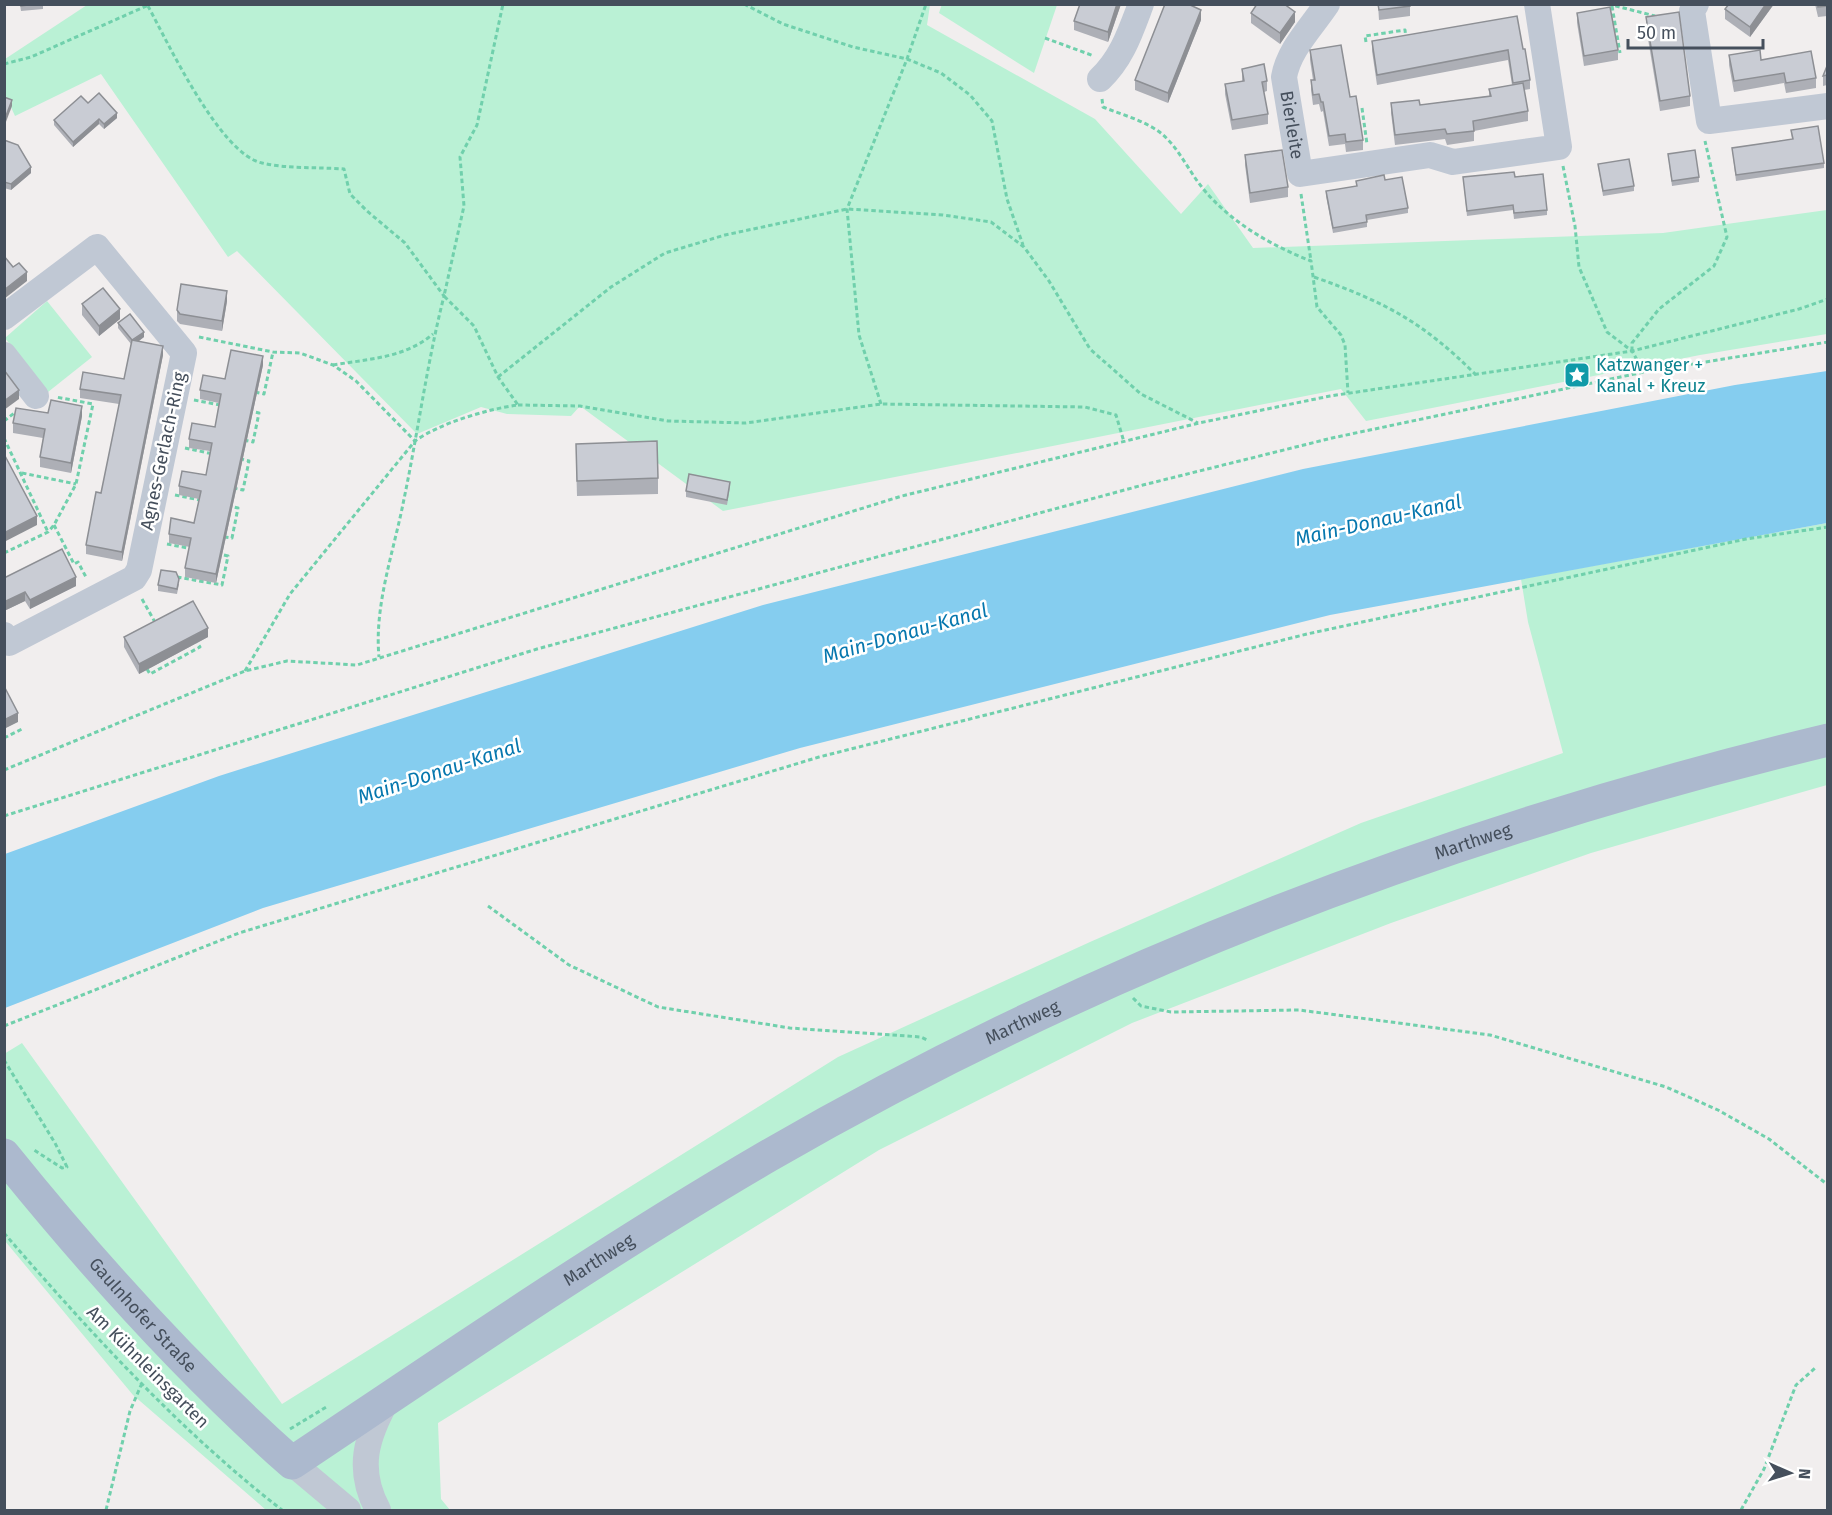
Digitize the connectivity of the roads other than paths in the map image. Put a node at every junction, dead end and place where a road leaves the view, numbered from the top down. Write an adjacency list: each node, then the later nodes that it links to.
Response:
1 (1141, 4): 5 (street)
2 (1327, 4): 3 (street, Bierleite)
3 (1537, 4)
4 (1694, 8): 6 (street)
5 (1108, 71)
6 (1827, 105)
7 (4, 317): 10 (street, Agnes-Gerlach-Ring)
8 (4, 355): 9 (street)
9 (43, 396)
10 (4, 635)
11 (1827, 740): 13 (main road, Marthweg)
12 (18, 1152): 14 (main road, Gaulnhofer Straße)
13 (389, 1397): 14 (main road, Marthweg); 16 (street)
14 (292, 1463): 15 (street)
15 (348, 1510)
16 (378, 1510)

